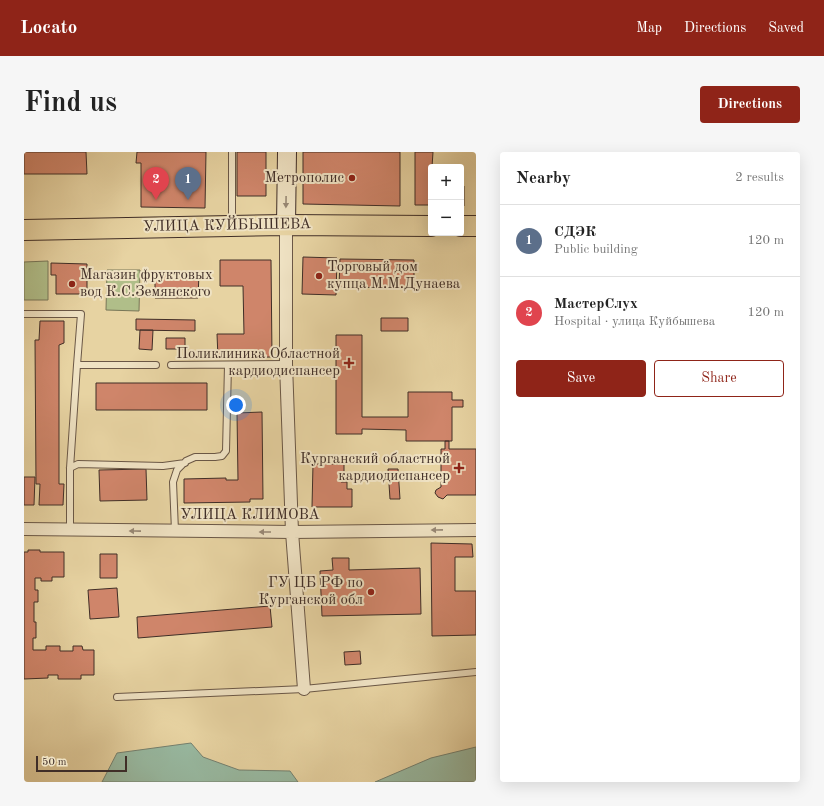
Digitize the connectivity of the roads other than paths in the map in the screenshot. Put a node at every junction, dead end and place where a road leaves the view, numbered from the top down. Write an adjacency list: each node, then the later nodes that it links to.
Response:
1 (232, 152): 4 (lane)
2 (287, 152): 3 (street, one-way to 3)
3 (286, 225): 4 (main road, УЛИЦА КУЙБЫШЕВА); 5 (main road, УЛИЦА КУЙБЫШЕВА); 10 (street)
4 (232, 226): 8 (main road, УЛИЦА КУЙБЫШЕВА)
5 (428, 226)
6 (464, 226): 7 (main road)
7 (476, 226)
8 (24, 230)
9 (24, 314): 11 (lane)
10 (286, 364): 14 (lane); 21 (street)
11 (77, 365): 12 (lane); 16 (lane)
12 (156, 365)
13 (171, 365): 14 (lane)
14 (228, 365): 15 (lane)
15 (185, 463): 16 (lane); 20 (lane)
16 (70, 468): 18 (lane)
17 (24, 529): 18 (street, УЛИЦА КЛИМОВА)
18 (70, 530): 20 (street, УЛИЦА КЛИМОВА, one-way to 18)
19 (476, 530): 21 (street, УЛИЦА КЛИМОВА, one-way to 21)
20 (175, 531): 21 (street, УЛИЦА КЛИМОВА, one-way to 20)
21 (292, 532): 23 (street)
22 (476, 672): 23 (lane)
23 (304, 689): 24 (lane)
24 (117, 697)

